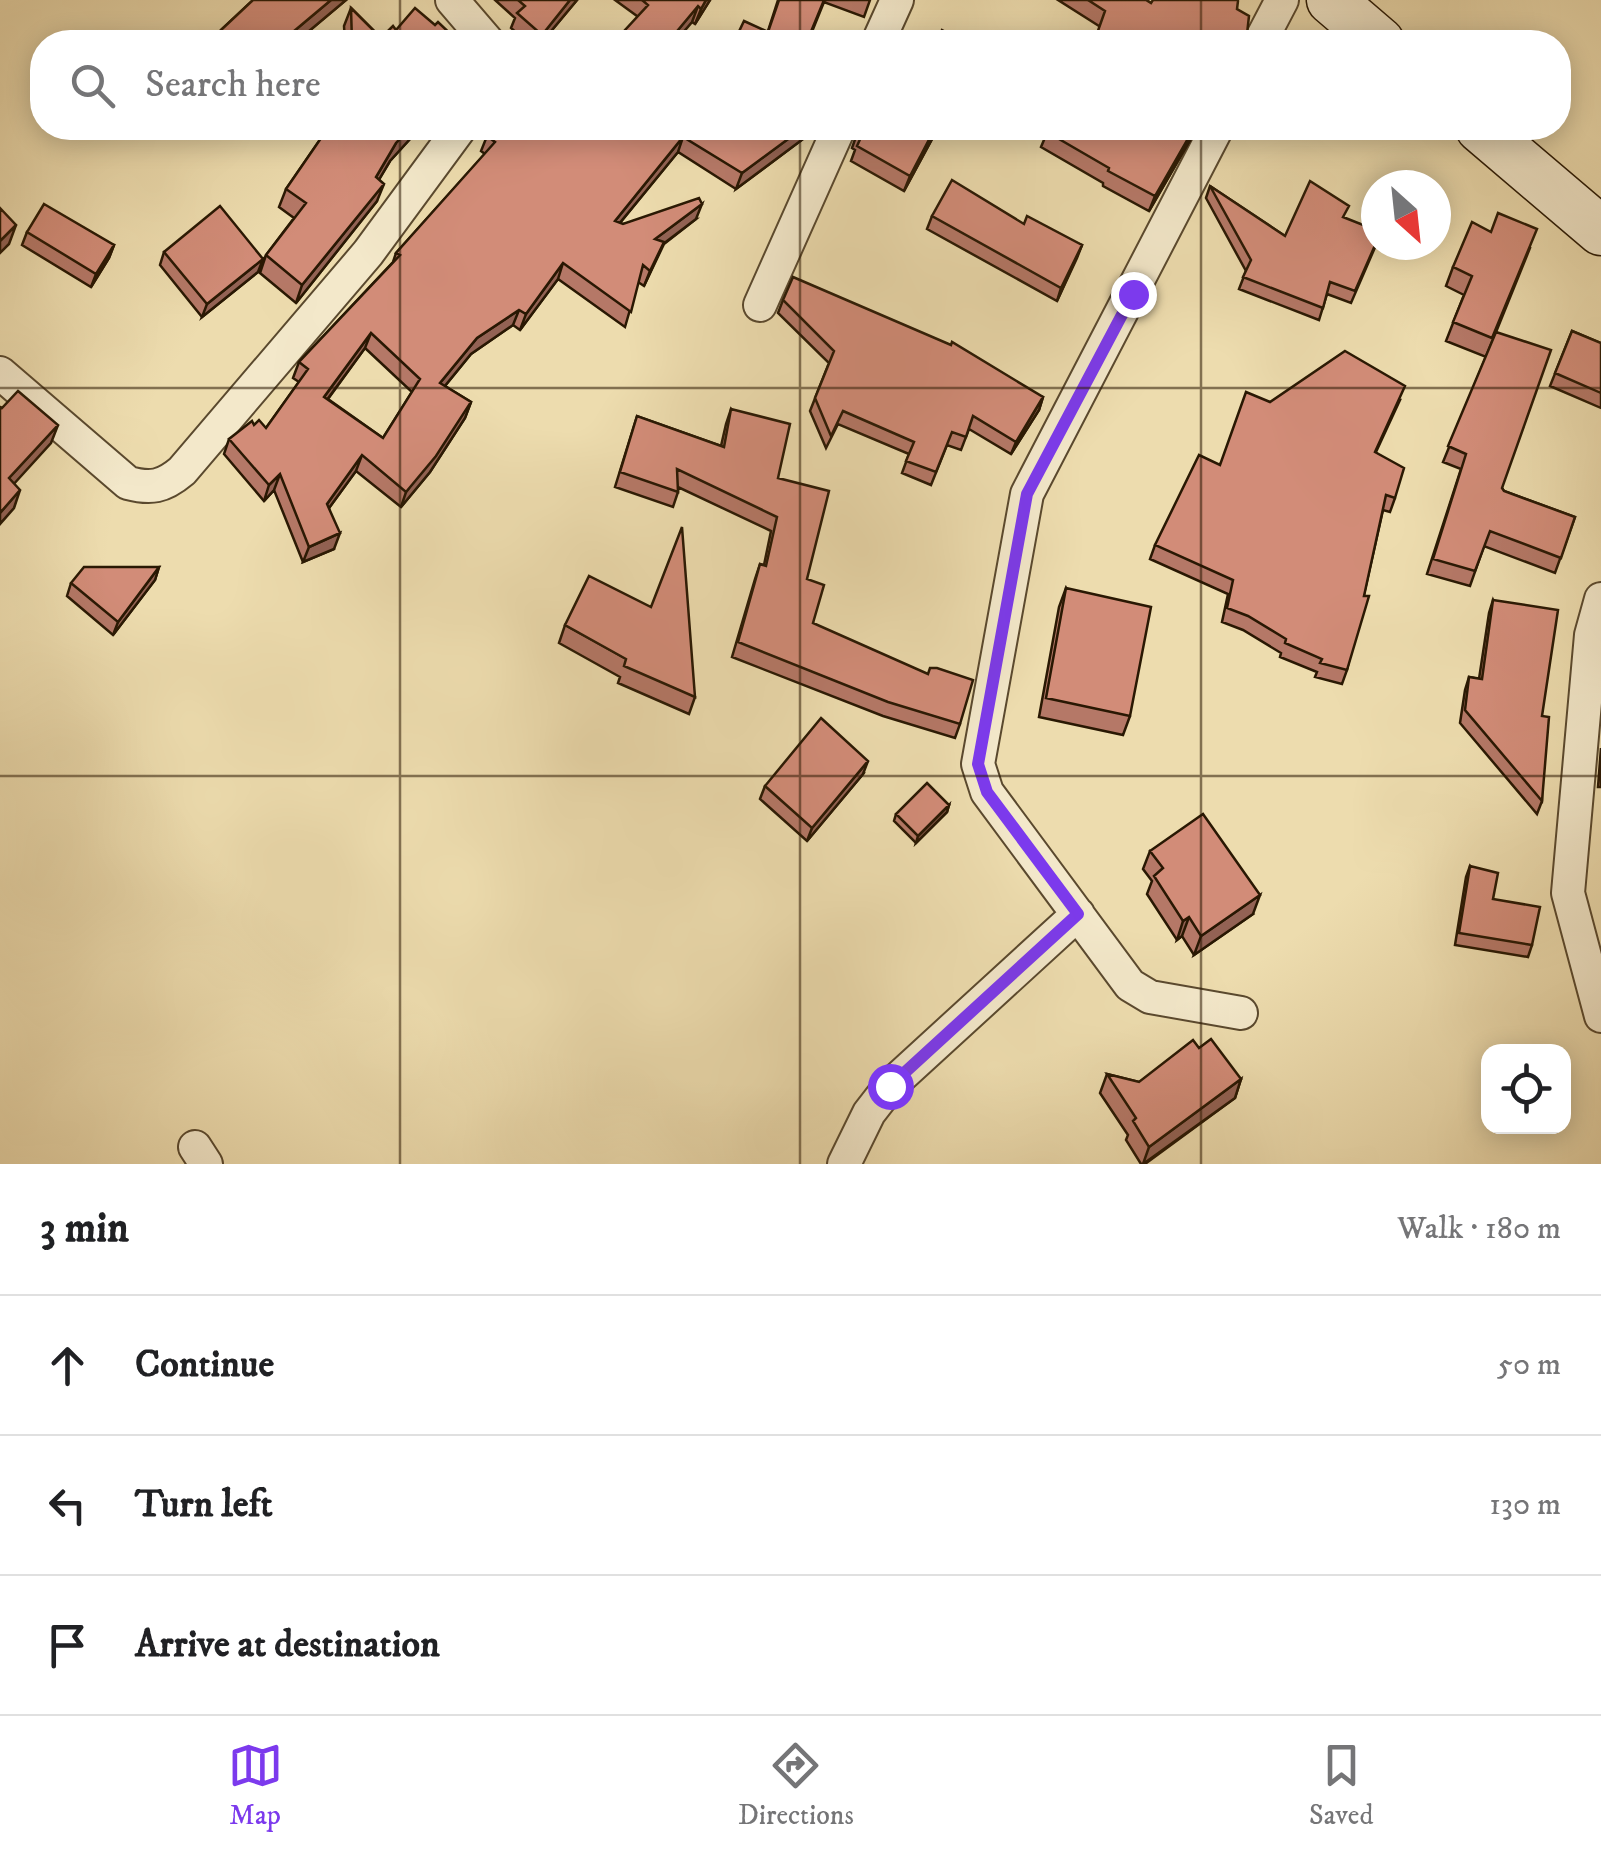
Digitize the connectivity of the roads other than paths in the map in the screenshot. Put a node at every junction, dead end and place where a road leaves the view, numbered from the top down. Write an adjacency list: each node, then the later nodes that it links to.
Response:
1 (452, 0): 5 (street)
2 (897, 0): 6 (street)
3 (1282, 0): 7 (street)
4 (1331, 0): 8 (main road)
5 (478, 30)
6 (883, 30)
7 (1266, 30)
8 (1366, 30)
9 (451, 140): 15 (street)
10 (834, 140): 14 (street)
11 (1211, 140): 17 (street)
12 (1494, 140): 13 (main road)
13 (1601, 231)
14 (760, 305)
15 (0, 373)
16 (1601, 598): 19 (street)
17 (1078, 914): 18 (street); 20 (street)
18 (1241, 1013)
19 (1601, 1016)
20 (844, 1164)

